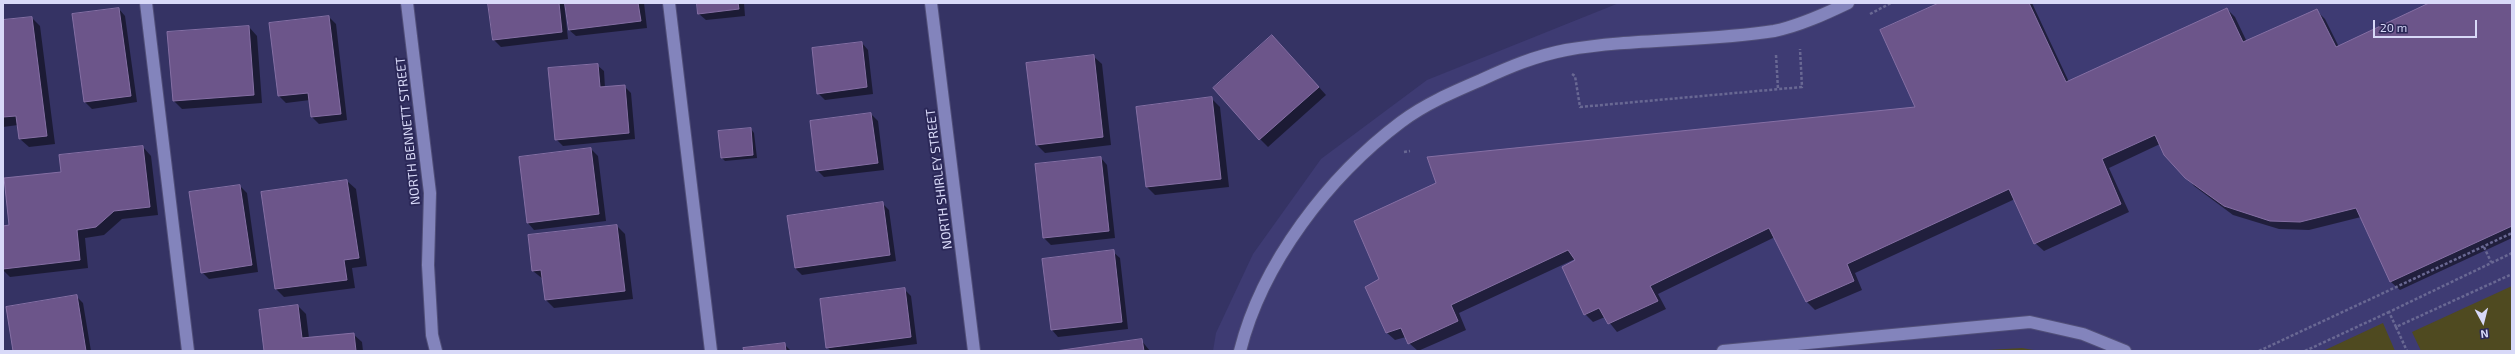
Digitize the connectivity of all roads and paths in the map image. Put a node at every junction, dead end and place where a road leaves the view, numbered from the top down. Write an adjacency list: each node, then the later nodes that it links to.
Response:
1 (146, 3): 21 (street)
2 (407, 3): 22 (street, NORTH BENNETT STREET)
3 (669, 3): 23 (street)
4 (932, 3): 24 (street, NORTH SHIRLEY STREET)
5 (1848, 3): 8 (street)
6 (1891, 3): 7 (path)
7 (1866, 16)
8 (1775, 30): 11 (path); 25 (street)
9 (1807, 44): 11 (path)
10 (1568, 70): 11 (path)
11 (1778, 89)
12 (1410, 151): 13 (path)
13 (1398, 152)
14 (2512, 233): 15 (path)
15 (2484, 246): 17 (path); 28 (path)
16 (2512, 253): 17 (path)
17 (2491, 262): 19 (path)
18 (2512, 274): 20 (path)
19 (2389, 312): 20 (path); 29 (path)
20 (2396, 328): 30 (path)
21 (188, 351)
22 (436, 351)
23 (711, 351)
24 (974, 351)
25 (1240, 351)
26 (1722, 351): 27 (street)
27 (2125, 351)
28 (2259, 351)
29 (2305, 351)
30 (2408, 351)

